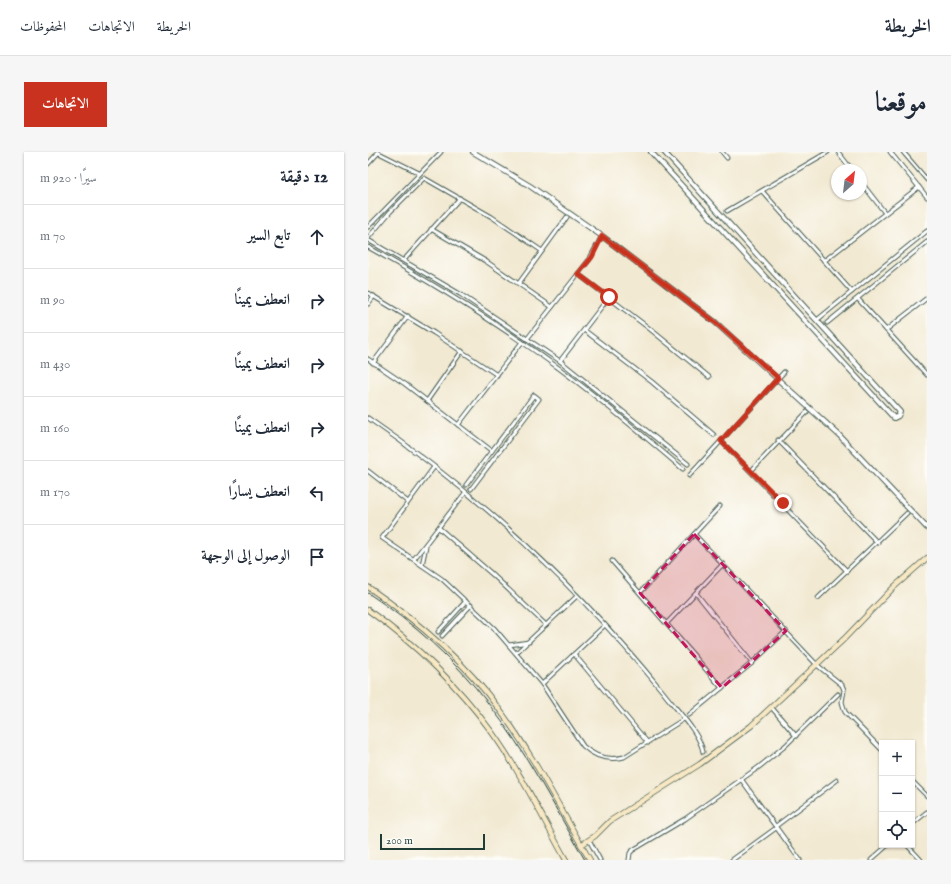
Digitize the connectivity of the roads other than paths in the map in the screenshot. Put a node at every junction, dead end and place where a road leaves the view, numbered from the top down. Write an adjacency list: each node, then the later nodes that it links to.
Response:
1 (377, 152): 12 (street); 14 (street)
2 (440, 152): 14 (street)
3 (473, 152): 27 (street)
4 (651, 152): 42 (street)
5 (664, 152): 38 (street)
6 (722, 152): 11 (street)
7 (828, 152): 18 (street)
8 (838, 152): 13 (street)
9 (890, 152): 16 (street)
10 (903, 152): 15 (street)
11 (727, 158)
12 (368, 164)
13 (847, 164)
14 (419, 173): 24 (street)
15 (927, 180)
16 (919, 187): 19 (street); 22 (street)
17 (867, 190): 22 (street)
18 (762, 191): 21 (street); 35 (street)
19 (927, 197)
20 (460, 198): 25 (street); 28 (street); 32 (street)
21 (727, 211)
22 (885, 213): 35 (street)
23 (567, 217): 32 (street)
24 (368, 227)
25 (431, 229): 34 (street); 37 (street)
26 (927, 231): 39 (street)
27 (602, 236): 36 (street); 63 (street)
28 (368, 239): 31 (street)
29 (927, 242): 45 (street)
30 (368, 247): 33 (street)
31 (386, 250): 33 (street); 34 (street)
32 (542, 251): 37 (street)
33 (383, 255): 54 (street)
34 (404, 260): 53 (street)
35 (824, 261): 39 (street)
36 (578, 274): 43 (street); 47 (street)
37 (518, 283): 47 (street)
38 (790, 290): 42 (street); 49 (street)
39 (852, 292): 49 (street)
40 (368, 293): 41 (street)
41 (374, 296): 46 (street); 48 (street)
42 (783, 296): 49 (street)
43 (609, 297): 51 (street); 62 (street)
44 (927, 298): 52 (street)
45 (858, 299): 50 (street); 52 (street)
46 (368, 304)
47 (552, 307): 53 (street)
48 (408, 316): 55 (street); 58 (street)
49 (817, 320)
50 (827, 323)
51 (584, 330): 57 (street); 68 (street)
52 (886, 330): 61 (street)
53 (527, 339): 57 (street)
54 (522, 342): 60 (street); 73 (street)
55 (462, 351): 60 (street); 64 (street)
56 (368, 359): 58 (street)
57 (560, 361): 72 (street)
58 (373, 363): 64 (street)
59 (784, 372): 63 (street)
60 (496, 375): 67 (street)
61 (927, 375)
62 (709, 377)
63 (778, 378): 70 (street); 89 (street)
64 (426, 401): 67 (street)
65 (807, 412): 69 (street)
66 (368, 418): 75 (street)
67 (458, 425): 71 (street)
68 (714, 435)
69 (778, 440): 79 (street); 91 (street)
70 (721, 441): 79 (street); 81 (street)
71 (492, 451): 76 (street); 80 (street)
72 (673, 452): 73 (street); 74 (street)
73 (668, 457): 77 (street)
74 (688, 464)
75 (434, 467): 84 (street); 85 (street)
76 (478, 469): 80 (street); 82 (street)
77 (683, 469)
78 (368, 471): 85 (street)
79 (751, 471): 98 (street)
80 (484, 473): 83 (street)
81 (689, 476)
82 (466, 485)
83 (471, 489)
84 (465, 493): 88 (street); 102 (street)
85 (408, 502): 94 (street)
86 (720, 506): 90 (street)
87 (907, 514): 91 (street)
88 (439, 528): 92 (street); 108 (street)
89 (927, 528)
90 (694, 534): 96 (street); 100 (street)
91 (878, 543): 98 (street)
92 (426, 546): 94 (street); 97 (street)
93 (927, 558): 118 (main road)
94 (414, 559): 97 (street)
95 (612, 561): 100 (street)
96 (723, 564): 101 (street); 110 (street)
97 (422, 565): 104 (street)
98 (847, 571): 103 (street)
99 (368, 587): 137 (main road)
100 (640, 593): 107 (street)
101 (696, 593): 107 (street); 117 (street)
102 (577, 596): 108 (street); 109 (street)
103 (818, 598)
104 (466, 600): 105 (street); 111 (street)
105 (471, 605): 112 (street); 114 (street)
106 (368, 610): 140 (main road)
107 (668, 623): 120 (street)
108 (546, 625): 113 (street)
109 (605, 625): 116 (street); 124 (street)
110 (786, 631): 117 (street); 118 (street)
111 (438, 632)
112 (442, 636)
113 (529, 642): 114 (street); 115 (street)
114 (509, 645): 115 (street)
115 (516, 653): 119 (street)
116 (574, 654): 119 (street); 126 (street)
117 (752, 663): 120 (street)
118 (817, 665): 122 (main road); 127 (street)
119 (542, 684): 126 (street)
120 (722, 688): 123 (street)
121 (838, 694): 125 (street)
122 (772, 708): 125 (street); 136 (main road)
123 (690, 714)
124 (684, 719): 126 (street); 128 (street)
125 (796, 736): 129 (street)
126 (648, 743)
127 (879, 747)
128 (703, 752)
129 (742, 779): 135 (street); 143 (street)
130 (837, 780): 135 (street)
131 (915, 784): 132 (street)
132 (927, 796)
133 (927, 812): 134 (street)
134 (915, 822)
135 (776, 827): 144 (street); 145 (street)
136 (589, 840): 137 (main road); 142 (street)
137 (581, 845): 141 (main road)
138 (885, 848): 146 (street)
139 (910, 848): 147 (street)
140 (566, 860)
141 (590, 860)
142 (600, 860)
143 (629, 860)
144 (732, 860)
145 (800, 860)
146 (871, 860)
147 (921, 860)

